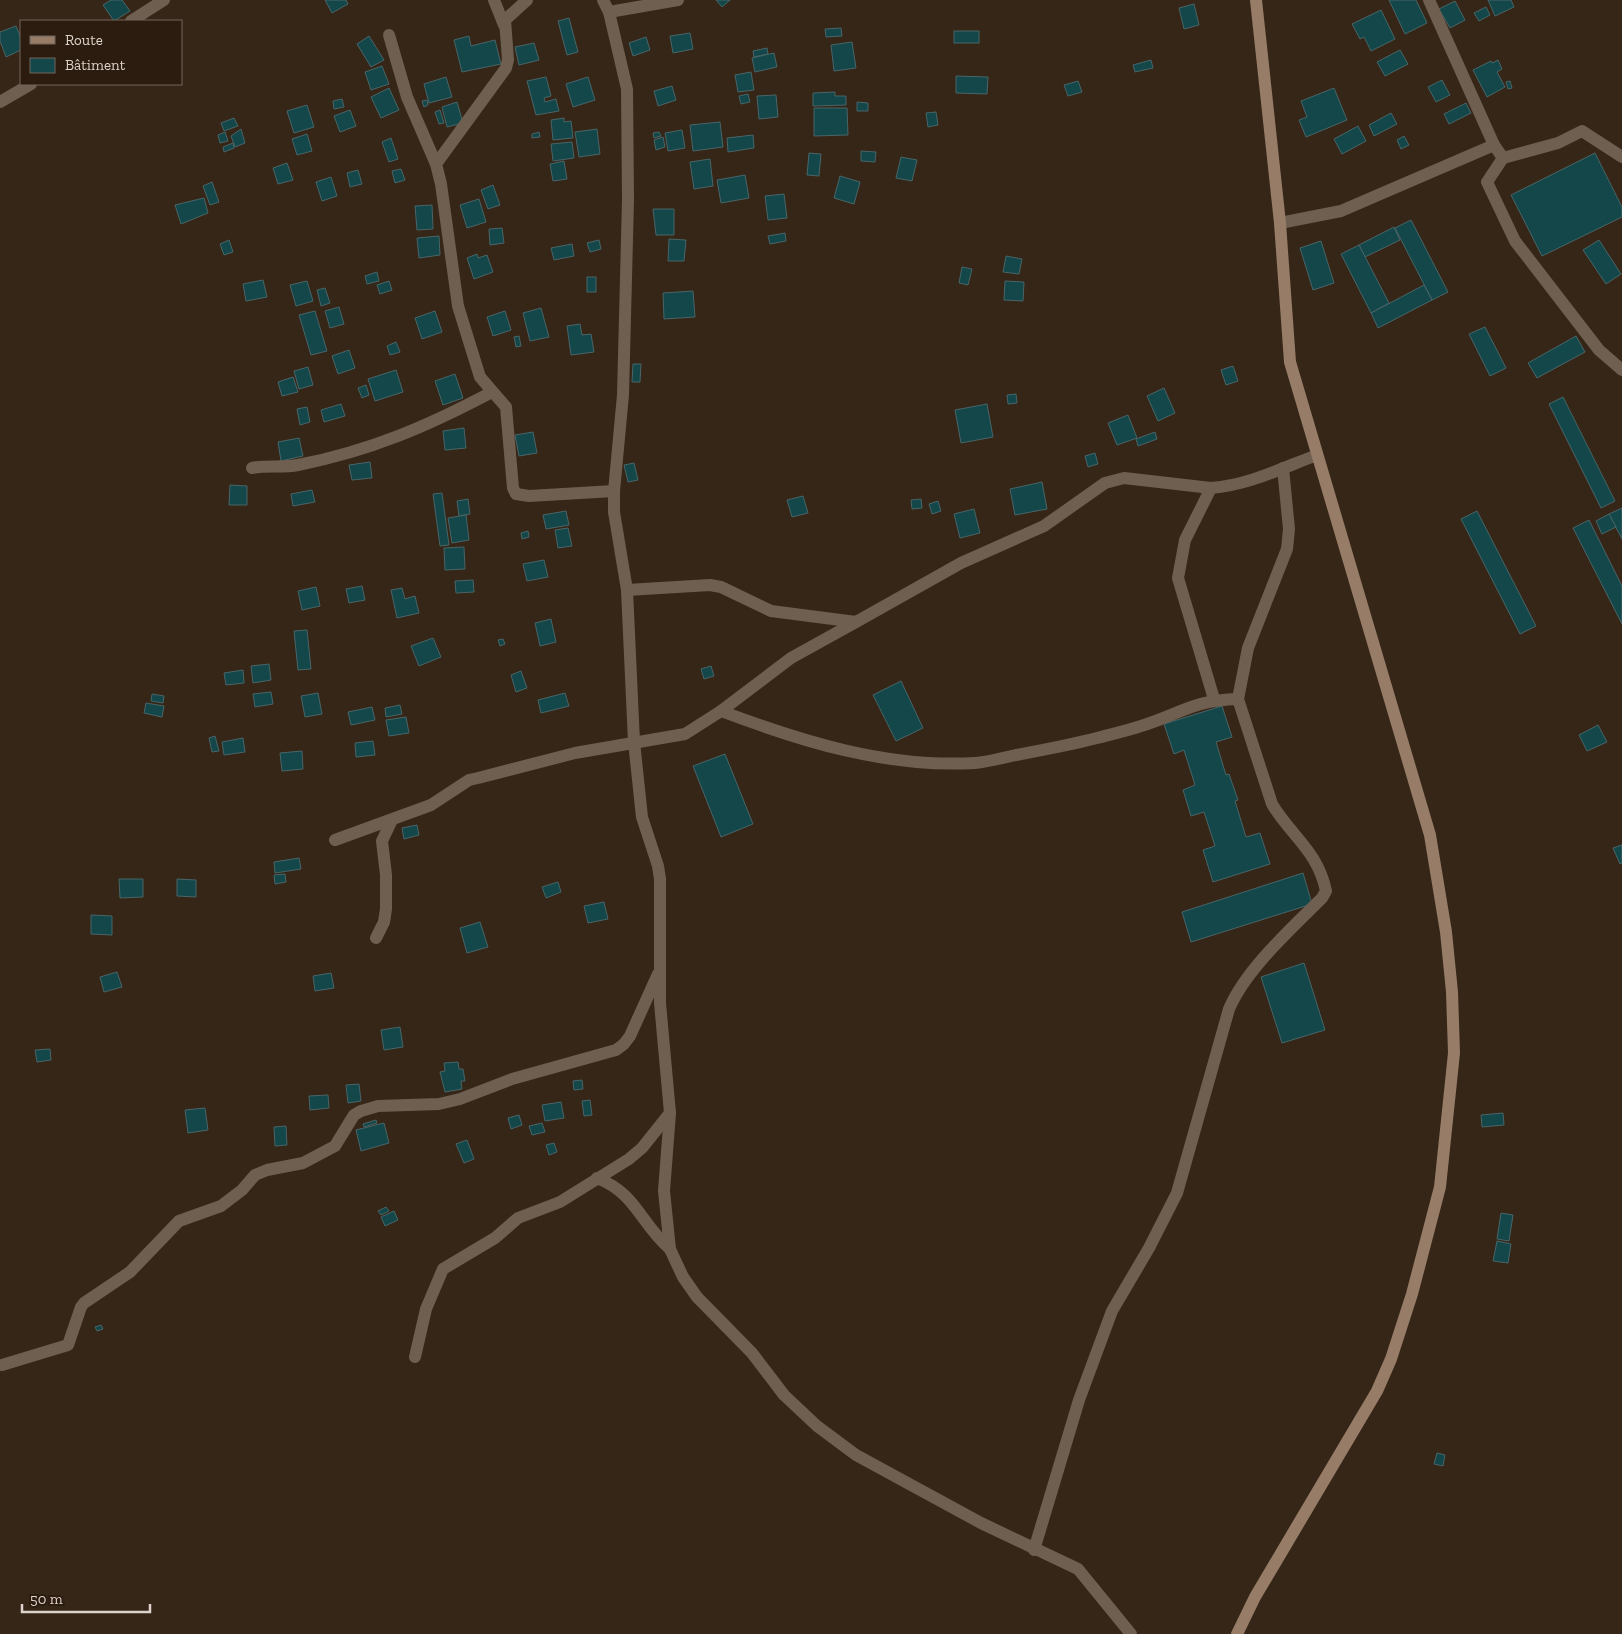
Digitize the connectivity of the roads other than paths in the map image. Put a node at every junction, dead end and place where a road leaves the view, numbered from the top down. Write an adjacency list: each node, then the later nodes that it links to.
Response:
1 (164, 0): 9 (street)
2 (494, 0): 10 (street)
3 (527, 0): 10 (street)
4 (603, 0): 8 (street)
5 (678, 0): 8 (street)
6 (1256, 0): 18 (main road)
7 (1429, 0): 14 (street)
8 (609, 12): 25 (street)
9 (133, 20)
10 (504, 24): 17 (street)
11 (390, 35): 17 (street)
12 (28, 85): 13 (street)
13 (0, 102)
14 (1494, 145): 16 (street); 18 (street)
15 (1622, 157): 16 (street)
16 (1502, 158): 19 (street)
17 (436, 164): 20 (street)
18 (1280, 223): 21 (main road)
19 (1622, 370)
20 (492, 392): 22 (street); 25 (street)
21 (1317, 455): 23 (street); 43 (main road)
22 (252, 468)
23 (1283, 468): 24 (street); 29 (street)
24 (1211, 488): 27 (street); 28 (street)
25 (614, 491): 26 (street)
26 (627, 590): 27 (street); 31 (street)
27 (856, 622): 30 (street)
28 (1214, 699): 29 (street); 30 (street)
29 (1238, 699): 41 (street)
30 (722, 711): 31 (street)
31 (634, 742): 32 (street); 35 (street)
32 (392, 820): 33 (street); 34 (street)
33 (336, 840)
34 (376, 938)
35 (660, 971): 36 (street); 40 (street)
36 (670, 1113): 37 (street); 38 (street)
37 (597, 1178): 38 (street); 39 (street)
38 (670, 1249): 41 (street)
39 (414, 1357)
40 (2, 1365)
41 (1034, 1550): 42 (street)
42 (1131, 1634)
43 (1236, 1634)

